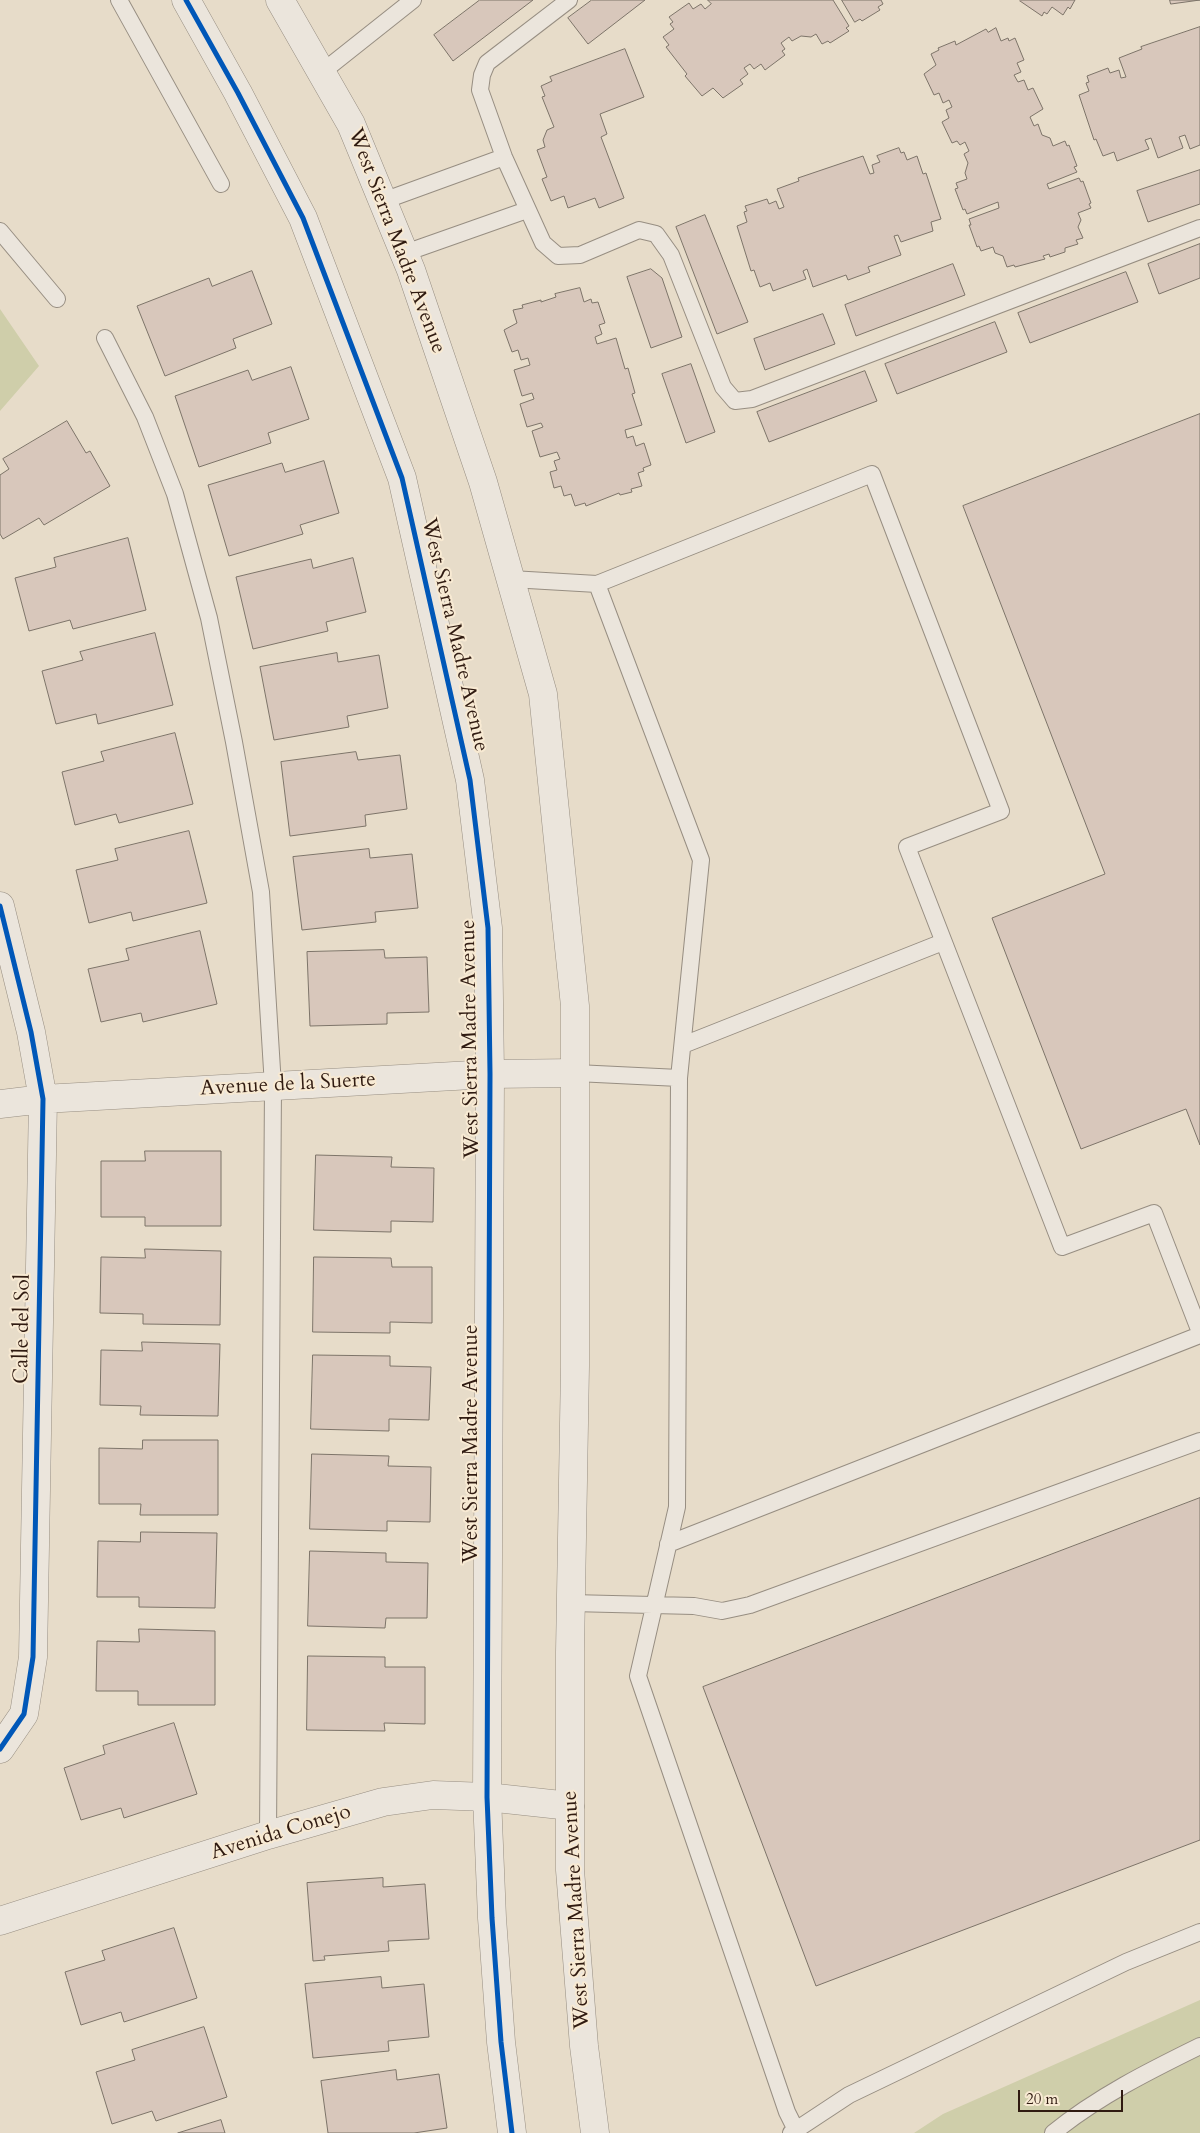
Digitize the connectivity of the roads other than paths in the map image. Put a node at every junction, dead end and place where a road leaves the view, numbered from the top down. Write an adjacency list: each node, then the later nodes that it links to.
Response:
1 (119, 0): 8 (lane)
2 (186, 0): 22 (street, West Sierra Madre Avenue)
3 (280, 0): 6 (street, West Sierra Madre Avenue)
4 (414, 0): 6 (lane)
5 (569, 0): 7 (lane)
6 (322, 73): 9 (street, West Sierra Madre Avenue)
7 (504, 157): 9 (lane); 10 (lane)
8 (221, 184)
9 (383, 201): 13 (street, West Sierra Madre Avenue)
10 (526, 210): 11 (lane); 13 (lane)
11 (1200, 228)
12 (0, 231): 14 (lane)
13 (404, 253): 16 (street, West Sierra Madre Avenue)
14 (57, 299)
15 (106, 338): 24 (lane)
16 (511, 579): 17 (lane); 21 (street, West Sierra Madre Avenue)
17 (597, 584): 19 (lane); 20 (lane)
18 (0, 906): 25 (street, Calle del Sol)
19 (943, 942): 20 (lane); 27 (lane)
20 (683, 1045): 23 (lane)
21 (576, 1073): 22 (street, Avenue de la Suerte); 23 (lane); 30 (street, West Sierra Madre Avenue)
22 (490, 1074): 24 (street, Avenue de la Suerte); 33 (street, West Sierra Madre Avenue)
23 (679, 1078): 29 (lane)
24 (273, 1086): 25 (street, Avenue de la Suerte); 35 (lane)
25 (43, 1099): 26 (street, Avenue de la Suerte); 32 (street, Calle del Sol)
26 (0, 1104)
27 (1200, 1333): 29 (lane)
28 (1200, 1441): 31 (lane)
29 (668, 1544): 31 (lane)
30 (571, 1603): 31 (lane); 34 (street, West Sierra Madre Avenue)
31 (654, 1606): 39 (lane)
32 (0, 1749)
33 (488, 1797): 34 (street, Avenida Conejo); 35 (street, Avenida Conejo); 40 (street, West Sierra Madre Avenue)
34 (570, 1806): 41 (street, West Sierra Madre Avenue)
35 (268, 1835): 36 (street, Avenida Conejo)
36 (0, 1921)
37 (1200, 1932): 39 (lane)
38 (1200, 2046): 42 (lane)
39 (794, 2132)
40 (512, 2133)
41 (595, 2133)
42 (1053, 2133)

